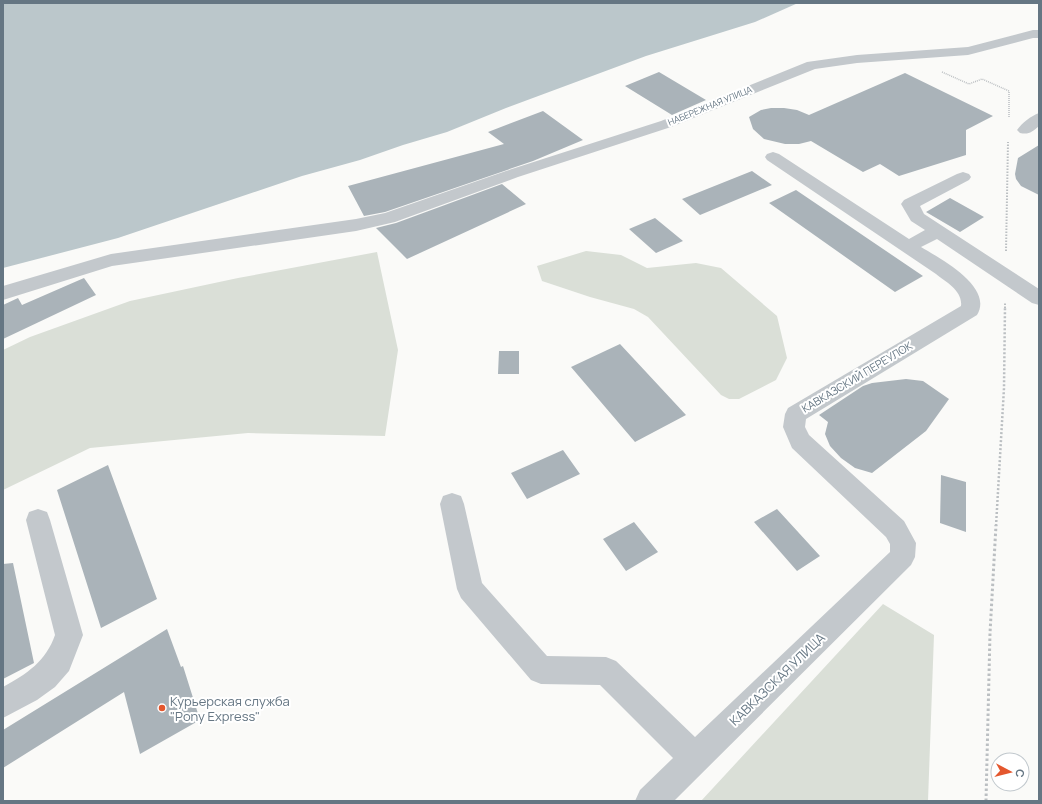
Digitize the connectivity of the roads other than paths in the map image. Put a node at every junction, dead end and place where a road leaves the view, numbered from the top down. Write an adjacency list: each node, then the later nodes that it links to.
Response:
1 (1039, 34): 8 (street, НАБЕРЕЖНАЯ УЛИЦА)
2 (1039, 118): 3 (street)
3 (1025, 130)
4 (773, 157): 7 (street)
5 (963, 177): 6 (street)
6 (938, 231): 7 (street); 9 (street)
7 (908, 246): 12 (street, КАВКАЗСКИЙ ПЕРЕУЛОК)
8 (3, 293)
9 (1039, 298)
10 (452, 504): 14 (street)
11 (38, 520): 13 (street)
12 (902, 557): 14 (street, КАВКАЗСКАЯ УЛИЦА)
13 (3, 703)
14 (695, 759): 15 (street, КАВКАЗСКАЯ УЛИЦА)
15 (651, 801)

